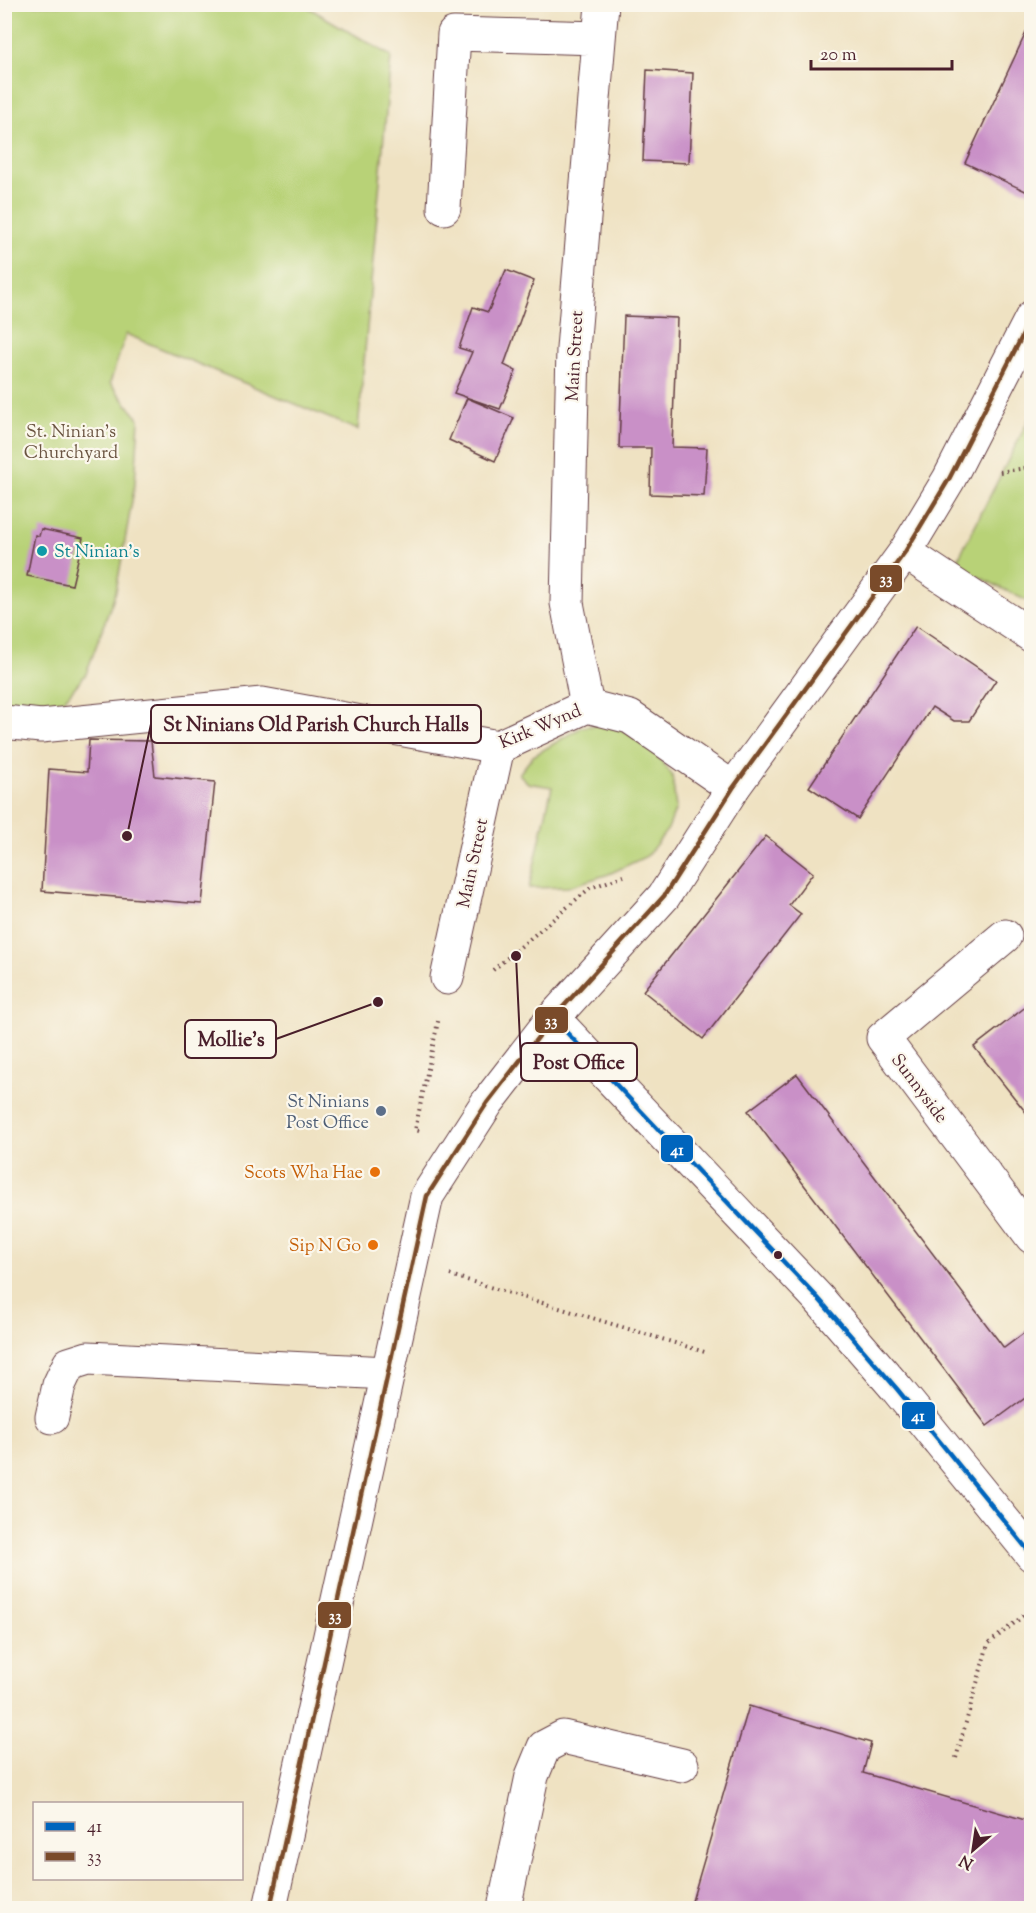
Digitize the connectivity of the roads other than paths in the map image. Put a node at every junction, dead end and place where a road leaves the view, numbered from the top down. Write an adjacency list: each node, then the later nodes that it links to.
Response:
1 (602, 4): 2 (street, Main Street)
2 (599, 38): 3 (street); 7 (street, Main Street)
3 (444, 208)
4 (1032, 317): 5 (street)
5 (905, 552): 6 (street); 10 (street)
6 (1032, 636)
7 (587, 706): 9 (street, Kirk Wynd); 10 (street, Kirk Wynd)
8 (4, 722): 9 (street, Kirk Wynd)
9 (498, 747): 12 (street, Main Street)
10 (733, 788): 13 (street)
11 (1005, 936): 14 (street, Sunnyside)
12 (447, 978)
13 (553, 1018): 15 (street); 17 (street)
14 (1032, 1237)
15 (388, 1374): 16 (street); 19 (street)
16 (52, 1417)
17 (1031, 1553)
18 (682, 1765): 20 (street)
19 (270, 1908)
20 (504, 1908)

